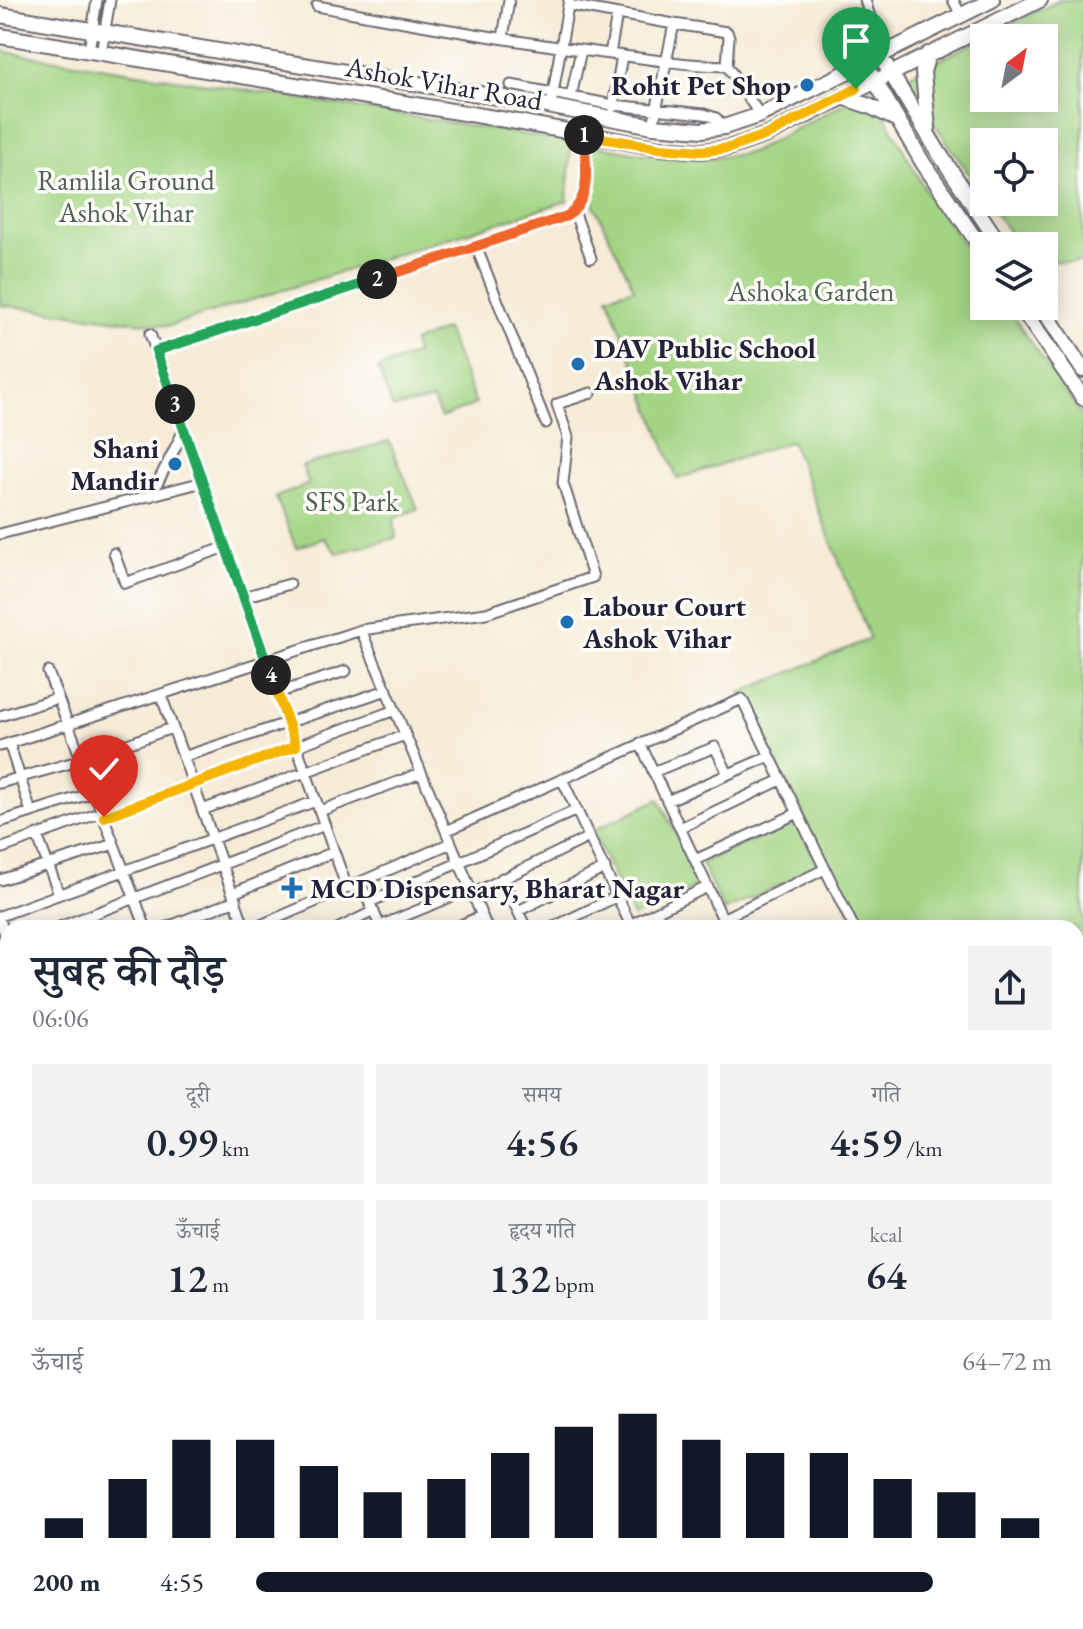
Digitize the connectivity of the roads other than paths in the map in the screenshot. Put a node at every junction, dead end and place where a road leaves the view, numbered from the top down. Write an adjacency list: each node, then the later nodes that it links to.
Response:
1 (97, 0): 16 (street)
2 (110, 0): 16 (street)
3 (361, 0): 11 (street)
4 (509, 0): 18 (street)
5 (865, 0): 23 (street)
6 (953, 0): 14 (street)
7 (992, 0): 14 (main road, Ashok Vihar Road)
8 (1040, 0): 24 (main road, Ashok Vihar Road)
9 (568, 2): 12 (street); 19 (street)
10 (317, 6): 11 (street)
11 (359, 14): 18 (street)
12 (617, 14): 15 (street); 22 (street)
13 (0, 15): 16 (main road, Ashok Vihar Road)
14 (961, 15): 23 (main road, Ashok Vihar Road)
15 (674, 24): 26 (street); 28 (street)
16 (98, 31): 21 (street); 34 (main road, Ashok Vihar Road)
17 (0, 36): 21 (main road, Ashok Vihar Road)
18 (503, 38): 19 (street)
19 (561, 47): 20 (street); 34 (street)
20 (581, 50): 22 (street); 32 (street)
21 (95, 52): 41 (main road, Ashok Vihar Road)
22 (610, 54): 25 (street)
23 (881, 54): 27 (main road, Ashok Vihar Road); 29 (main road)
24 (928, 54): 29 (main road, Ashok Vihar Road); 42 (main road)
25 (622, 56): 26 (street); 35 (street)
26 (667, 62): 28 (street); 36 (street)
27 (864, 62): 30 (main road); 37 (main road, Ashok Vihar Road)
28 (727, 66): 37 (street)
29 (891, 73): 30 (main road, Ashok Vihar Road); 42 (main road)
30 (875, 80): 33 (main road, Ashok Vihar Road); 38 (main road)
31 (511, 85): 34 (street)
32 (571, 97): 34 (street); 35 (street)
33 (842, 97): 38 (main road); 41 (main road, Ashok Vihar Road)
34 (552, 100): 35 (main road, Ashok Vihar Road)
35 (612, 111): 36 (street); 39 (main road, Ashok Vihar Road)
36 (656, 111): 39 (street); 40 (street)
37 (760, 115): 40 (main road, Ashok Vihar Road)
38 (898, 120): 44 (main road)
39 (653, 126): 40 (main road, Ashok Vihar Road)
40 (724, 127)
41 (584, 134): 43 (street)
42 (930, 139): 45 (main road)
43 (574, 211): 46 (street); 47 (street)
44 (970, 232)
45 (992, 232)
46 (476, 246): 51 (street); 55 (street)
47 (591, 258)
48 (1030, 320): 54 (main road)
49 (1050, 320): 52 (main road)
50 (150, 334): 51 (street)
51 (156, 351): 56 (street)
52 (1083, 370)
53 (591, 393): 64 (street)
54 (1083, 398)
55 (546, 423)
56 (184, 430): 57 (street); 58 (street)
57 (203, 482): 58 (street); 60 (street)
58 (151, 496): 59 (street)
59 (0, 534)
60 (226, 547): 61 (street); 63 (street)
61 (114, 553)
62 (290, 584): 63 (street)
63 (243, 597): 65 (street)
64 (361, 630): 65 (street); 68 (street)
65 (266, 661): 69 (street); 70 (street)
66 (346, 671): 69 (street)
67 (48, 672): 71 (street)
68 (387, 690): 72 (street); 74 (street)
69 (277, 693): 74 (street)
70 (161, 695): 75 (street); 76 (street)
71 (58, 698): 73 (street); 75 (street)
72 (395, 710): 77 (street); 80 (street)
73 (0, 716)
74 (288, 723): 80 (street); 82 (street)
75 (69, 724): 79 (street); 83 (street)
76 (172, 728): 82 (street); 83 (street)
77 (405, 735): 85 (street); 86 (street)
78 (640, 743): 81 (street); 84 (street); 89 (street)
79 (4, 745): 88 (street)
80 (296, 746): 85 (street); 92 (street)
81 (770, 756): 87 (street); 90 (street)
82 (183, 757): 92 (street)
83 (82, 760): 88 (street); 93 (street)
84 (653, 772): 87 (street); 94 (street)
85 (306, 773): 95 (street); 96 (street)
86 (421, 773): 95 (street); 104 (street)
87 (728, 774): 94 (street)
88 (19, 777): 91 (street); 98 (street)
89 (562, 779): 97 (street); 104 (street)
90 (781, 780): 99 (street); 103 (street)
91 (0, 783)
92 (192, 783): 96 (street); 100 (street)
93 (95, 792): 98 (street); 100 (street)
94 (667, 801): 103 (street)
95 (318, 806): 102 (street); 106 (street)
96 (202, 810): 106 (street)
97 (577, 810): 107 (street); 113 (street)
98 (31, 812): 101 (street)
99 (798, 813): 112 (street); 117 (street)
100 (103, 815): 105 (street); 109 (street)
101 (0, 822)
102 (325, 825): 111 (street); 115 (street)
103 (680, 828): 112 (street)
104 (446, 831): 108 (street)
105 (37, 835): 110 (street); 114 (street)
106 (212, 837): 115 (street); 118 (street)
107 (589, 837): 116 (street); 119 (street)
108 (451, 843): 113 (street); 121 (street)
109 (114, 844): 114 (street); 118 (street)
110 (0, 849)
111 (334, 852): 123 (street); 127 (street)
112 (695, 860): 122 (street)
113 (459, 863): 124 (street); 129 (street)
114 (48, 864): 120 (street); 125 (street)
115 (223, 866): 127 (street); 128 (street)
116 (605, 868): 126 (street); 130 (street)
117 (825, 869): 148 (street); 149 (street)
118 (124, 870): 125 (street); 128 (street)
119 (502, 878): 124 (street); 130 (street)
120 (0, 880)
121 (360, 882): 123 (street); 129 (street)
122 (707, 887): 146 (street); 147 (street)
123 (347, 888): 137 (street)
124 (471, 891): 131 (street); 140 (street)
125 (59, 894): 132 (street)
126 (618, 896): 144 (street); 145 (street)
127 (234, 897): 135 (street); 136 (street)
128 (135, 898): 133 (street); 134 (street)
129 (372, 906): 138 (street); 139 (street)
130 (518, 911): 143 (street)
131 (481, 916): 141 (street); 142 (street)
132 (0, 918)
133 (78, 920)
134 (143, 920)
135 (183, 920)
136 (242, 920)
137 (283, 920)
138 (351, 920)
139 (378, 920)
140 (398, 920)
141 (472, 920)
142 (483, 920)
143 (522, 920)
144 (570, 920)
145 (627, 920)
146 (643, 920)
147 (723, 920)
148 (730, 920)
149 (850, 920)

